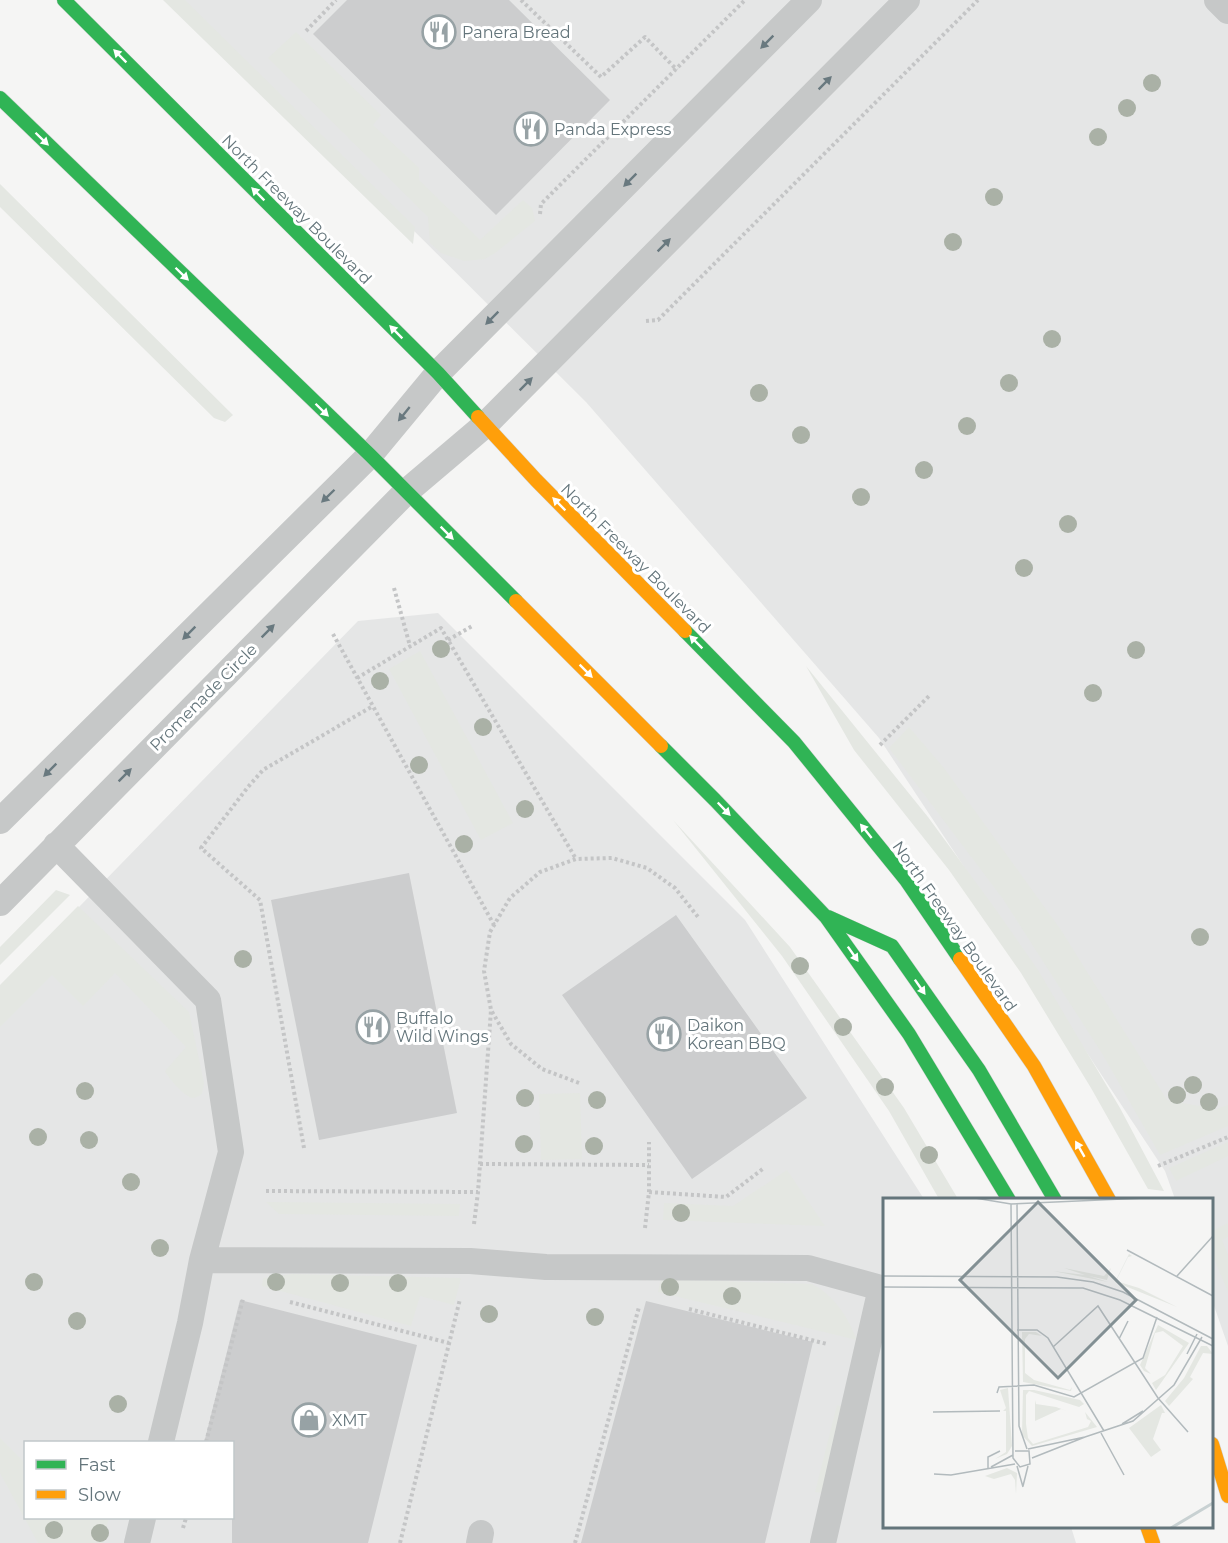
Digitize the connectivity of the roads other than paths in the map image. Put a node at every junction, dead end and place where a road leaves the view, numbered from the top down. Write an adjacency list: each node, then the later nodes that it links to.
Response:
1 (64, 0): 7 (street, North Freeway Boulevard, one-way to 1)
2 (808, 0): 7 (lane, one-way to 7)
3 (906, 0): 8 (lane, Promenade Circle, one-way to 3)
4 (1217, 0): 5 (lane)
5 (1228, 11)
6 (0, 98): 9 (street, one-way to 9)
7 (438, 373): 8 (street, North Freeway Boulevard); 9 (lane, one-way to 9)
8 (485, 425): 10 (lane, Promenade Circle); 17 (street, North Freeway Boulevard, one-way to 8)
9 (370, 455): 10 (street); 11 (lane, one-way to 11)
10 (406, 492): 12 (lane, Promenade Circle, one-way to 10); 14 (street, one-way to 14)
11 (0, 821)
12 (56, 845): 13 (lane, Promenade Circle); 18 (lane)
13 (0, 903)
14 (826, 917): 15 (street, one-way to 15); 16 (street, one-way to 16)
15 (1008, 1198)
16 (1054, 1198)
17 (1108, 1198)
18 (202, 1260): 19 (lane); 25 (lane)
19 (161, 1441)
20 (1213, 1447): 21 (street)
21 (1228, 1496)
22 (143, 1519): 24 (lane)
23 (1148, 1528): 26 (street)
24 (137, 1543)
25 (823, 1543)
26 (1153, 1543)

